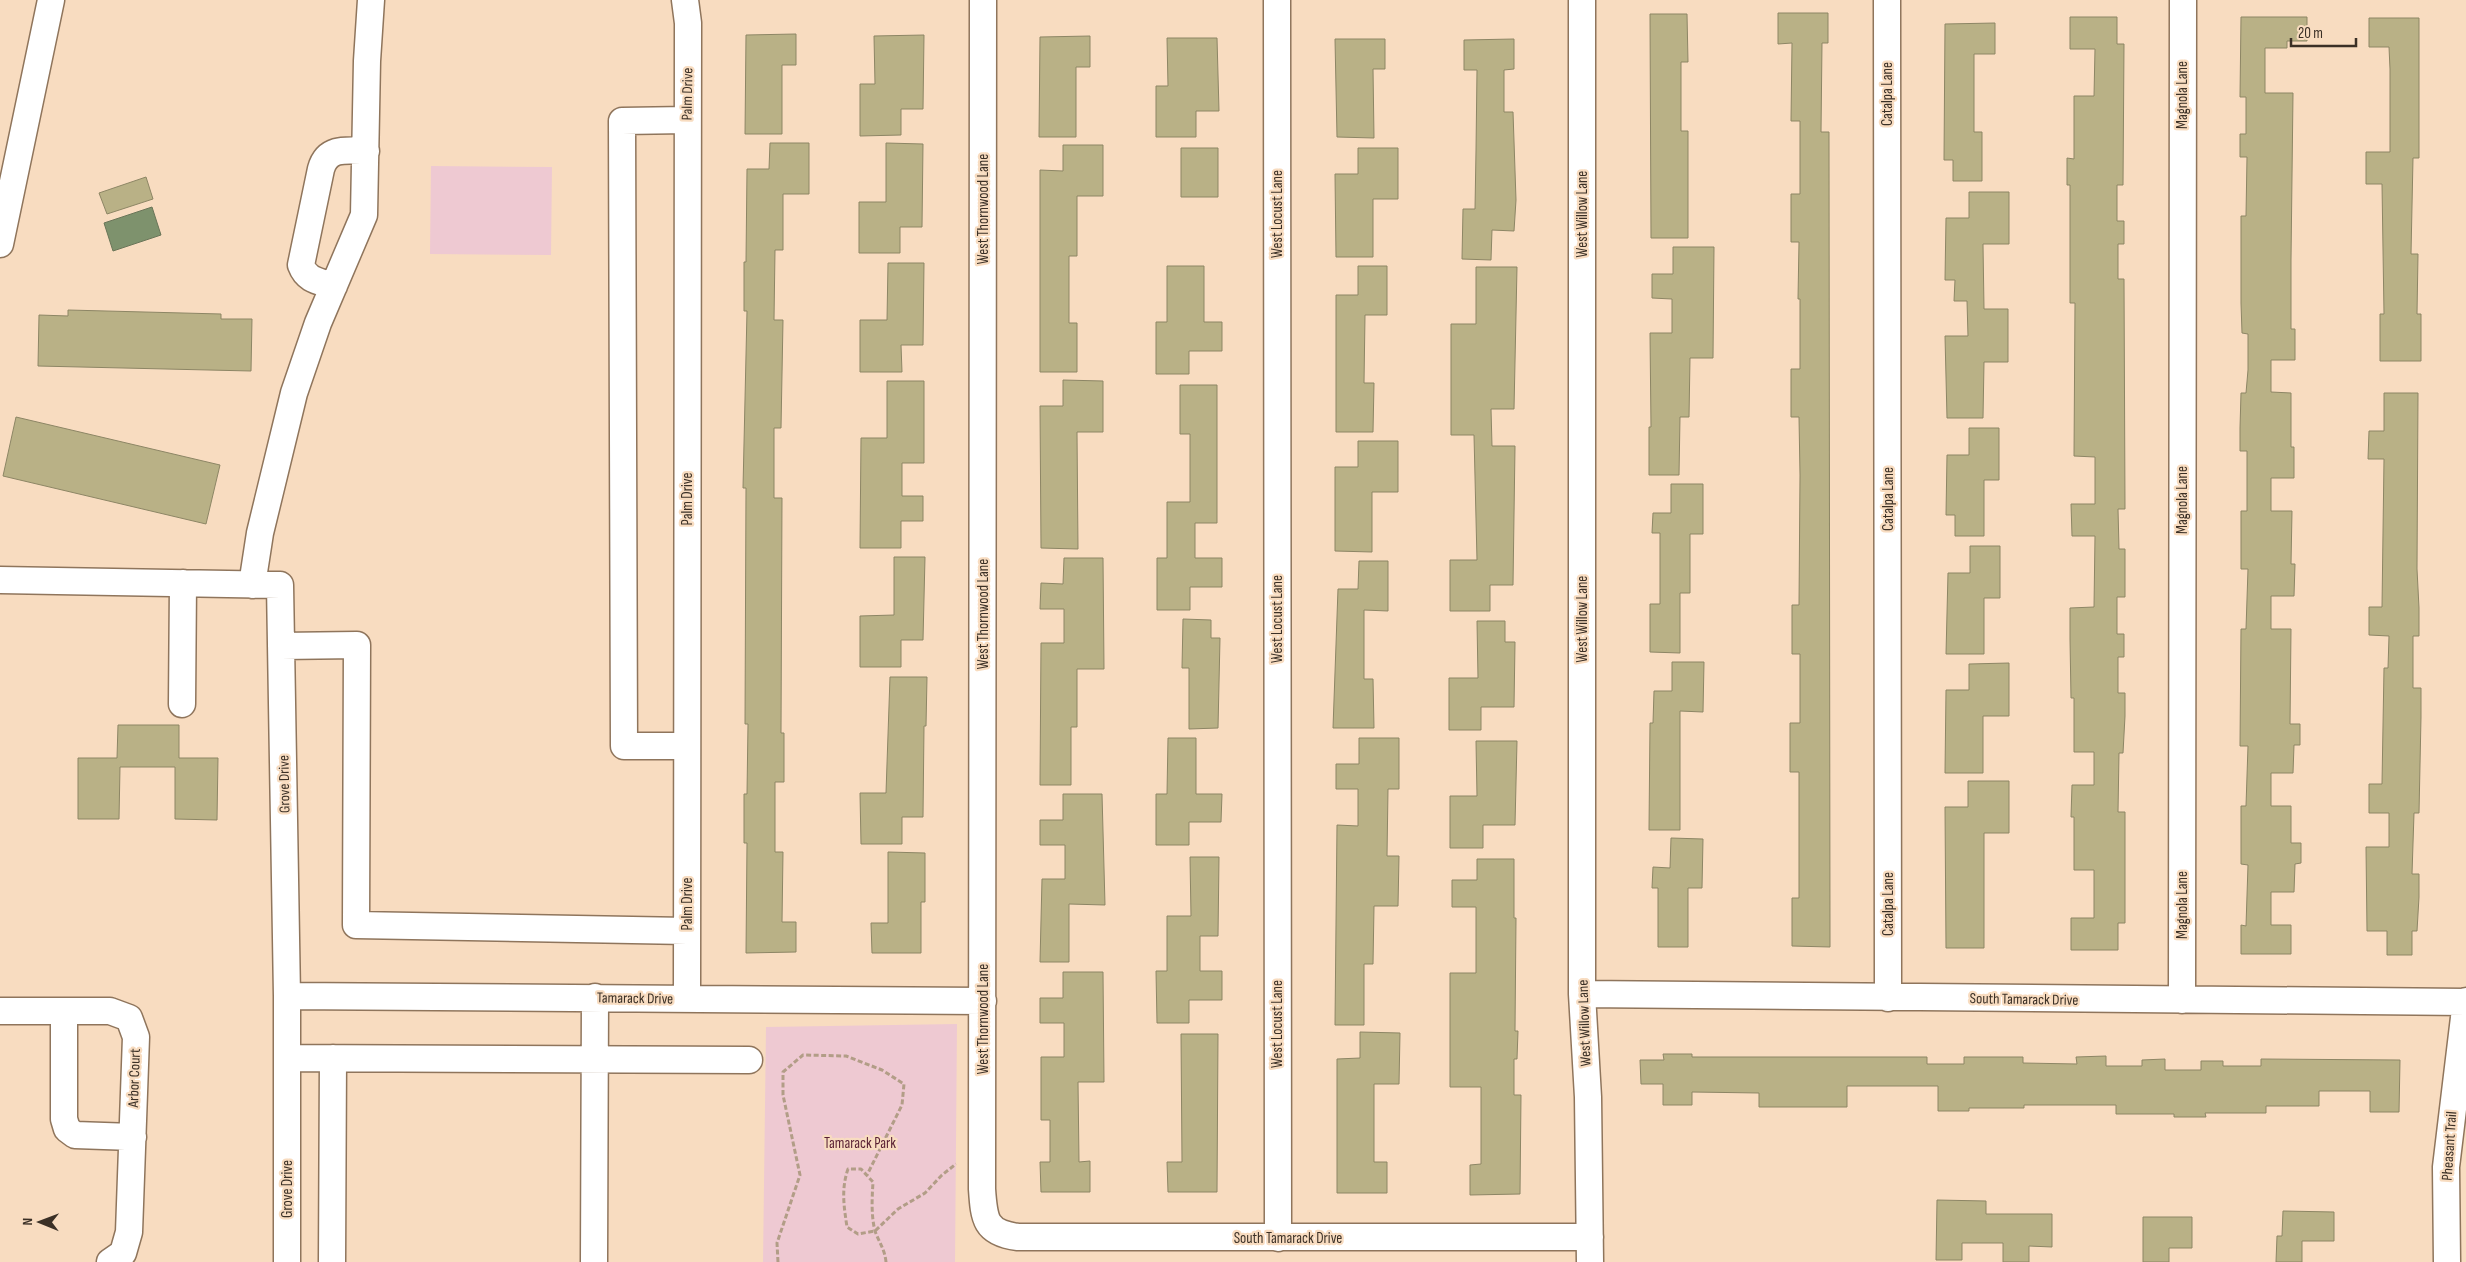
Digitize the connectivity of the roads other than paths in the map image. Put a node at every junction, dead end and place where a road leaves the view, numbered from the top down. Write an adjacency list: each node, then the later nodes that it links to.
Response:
1 (51, 0): 11 (street)
2 (371, 0): 10 (street)
3 (686, 0): 9 (street, Palm Drive)
4 (983, 0): 26 (street, West Thornwood Lane)
5 (1277, 0): 36 (street, West Locust Lane)
6 (1582, 0): 20 (street, West Willow Lane)
7 (1887, 0): 24 (street, Catalpa Lane)
8 (2182, 0): 25 (street, Magnola Lane)
9 (687, 120): 18 (street, Palm Drive); 18 (street)
10 (366, 151): 12 (street); 12 (street)
11 (0, 244)
12 (334, 286): 15 (street)
13 (0, 580): 14 (street, Grove Drive)
14 (183, 584): 15 (street, Grove Drive); 17 (street)
15 (252, 585): 16 (street, Grove Drive)
16 (281, 646): 19 (street); 21 (street, Grove Drive)
17 (182, 704)
18 (687, 746): 19 (street, Palm Drive)
19 (687, 931): 23 (street, Palm Drive)
20 (1582, 994): 24 (street, South Tamarack Drive); 37 (street, West Willow Lane)
21 (287, 996): 22 (street, Tamarack Drive); 30 (street, Grove Drive)
22 (595, 998): 23 (street, Tamarack Drive); 32 (street)
23 (687, 998): 26 (street, Tamarack Drive)
24 (1888, 998): 25 (street, South Tamarack Drive)
25 (2182, 1000): 27 (street, South Tamarack Drive)
26 (983, 1001): 35 (street, West Thornwood Lane)
27 (2466, 1002): 42 (street, Pheasant Trail)
28 (0, 1011): 29 (street, Arbor Court)
29 (64, 1011): 34 (street); 34 (street, Arbor Court)
30 (287, 1058): 31 (street); 39 (street, Grove Drive)
31 (333, 1058): 32 (street); 40 (street)
32 (595, 1059): 33 (street); 41 (street)
33 (749, 1060)
34 (133, 1137): 38 (street, Arbor Court)
35 (989, 1226): 36 (street, South Tamarack Drive)
36 (1278, 1238): 37 (street, South Tamarack Drive)
37 (1590, 1250)
38 (110, 1262)
39 (287, 1262)
40 (332, 1262)
41 (594, 1262)
42 (2446, 1262)

